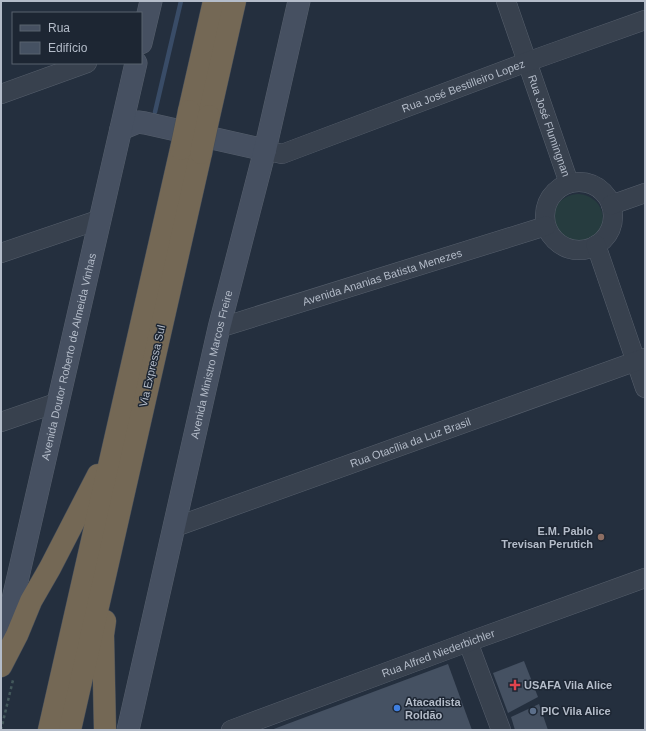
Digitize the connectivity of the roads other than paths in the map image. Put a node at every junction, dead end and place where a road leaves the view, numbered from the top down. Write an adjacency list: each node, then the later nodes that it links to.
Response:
1 (151, 1): 7 (main road)
2 (214, 1): 12 (highway, Via Expressa Sul)
3 (235, 1): 12 (highway, Via Expressa Sul)
4 (299, 1): 15 (main road, Avenida Ministro Marcos Freire)
5 (506, 1): 8 (street, Rua José Flumingnan)
6 (645, 20): 8 (street, Rua José Bestilleiro Lopez)
7 (142, 39)
8 (527, 62): 15 (street, Rua José Bestilleiro Lopez); 16 (street, Rua José Flumingnan)
9 (85, 64): 11 (street)
10 (136, 64): 13 (main road, Avenida Doutor Roberto de Almeida Vinhas)
11 (1, 94)
12 (199, 113): 14 (highway, Via Expressa Sul, bridge)
13 (121, 129): 15 (main road); 19 (main road, Avenida Doutor Roberto de Almeida Vinhas)
14 (191, 151): 28 (highway, Via Expressa Sul); 30 (highway, Via Expressa Sul)
15 (274, 152): 23 (main road, Avenida Ministro Marcos Freire)
16 (569, 183): 18 (street); 20 (street)
17 (645, 193): 18 (street)
18 (611, 206): 21 (street)
19 (101, 219): 22 (street); 26 (main road, Avenida Doutor Roberto de Almeida Vinhas)
20 (546, 226): 21 (street); 23 (street, Avenida Ananias Batista Menezes)
21 (596, 245): 24 (street)
22 (1, 253)
23 (219, 328): 29 (main road, Avenida Ministro Marcos Freire)
24 (640, 360): 25 (street); 29 (street, Rua Otacília da Luz Brasil)
25 (645, 388)
26 (59, 402): 27 (street); 32 (main road, Avenida Doutor Roberto de Almeida Vinhas)
27 (1, 422)
28 (114, 442): 35 (highway); 36 (highway, Via Expressa Sul)
29 (175, 527): 39 (main road, Avenida Ministro Marcos Freire)
30 (106, 572): 37 (highway, Via Expressa Sul); 38 (highway)
31 (645, 578): 33 (street, Rua Alfred Niederbichler)
32 (9, 586): 34 (main road, Avenida Doutor Roberto de Almeida Vinhas)
33 (468, 642): 40 (street, Rua Alfred Niederbichler); 41 (street)
34 (1, 651)
35 (1, 666)
36 (49, 730)
37 (70, 730)
38 (105, 730)
39 (128, 730)
40 (231, 730)
41 (501, 730)

